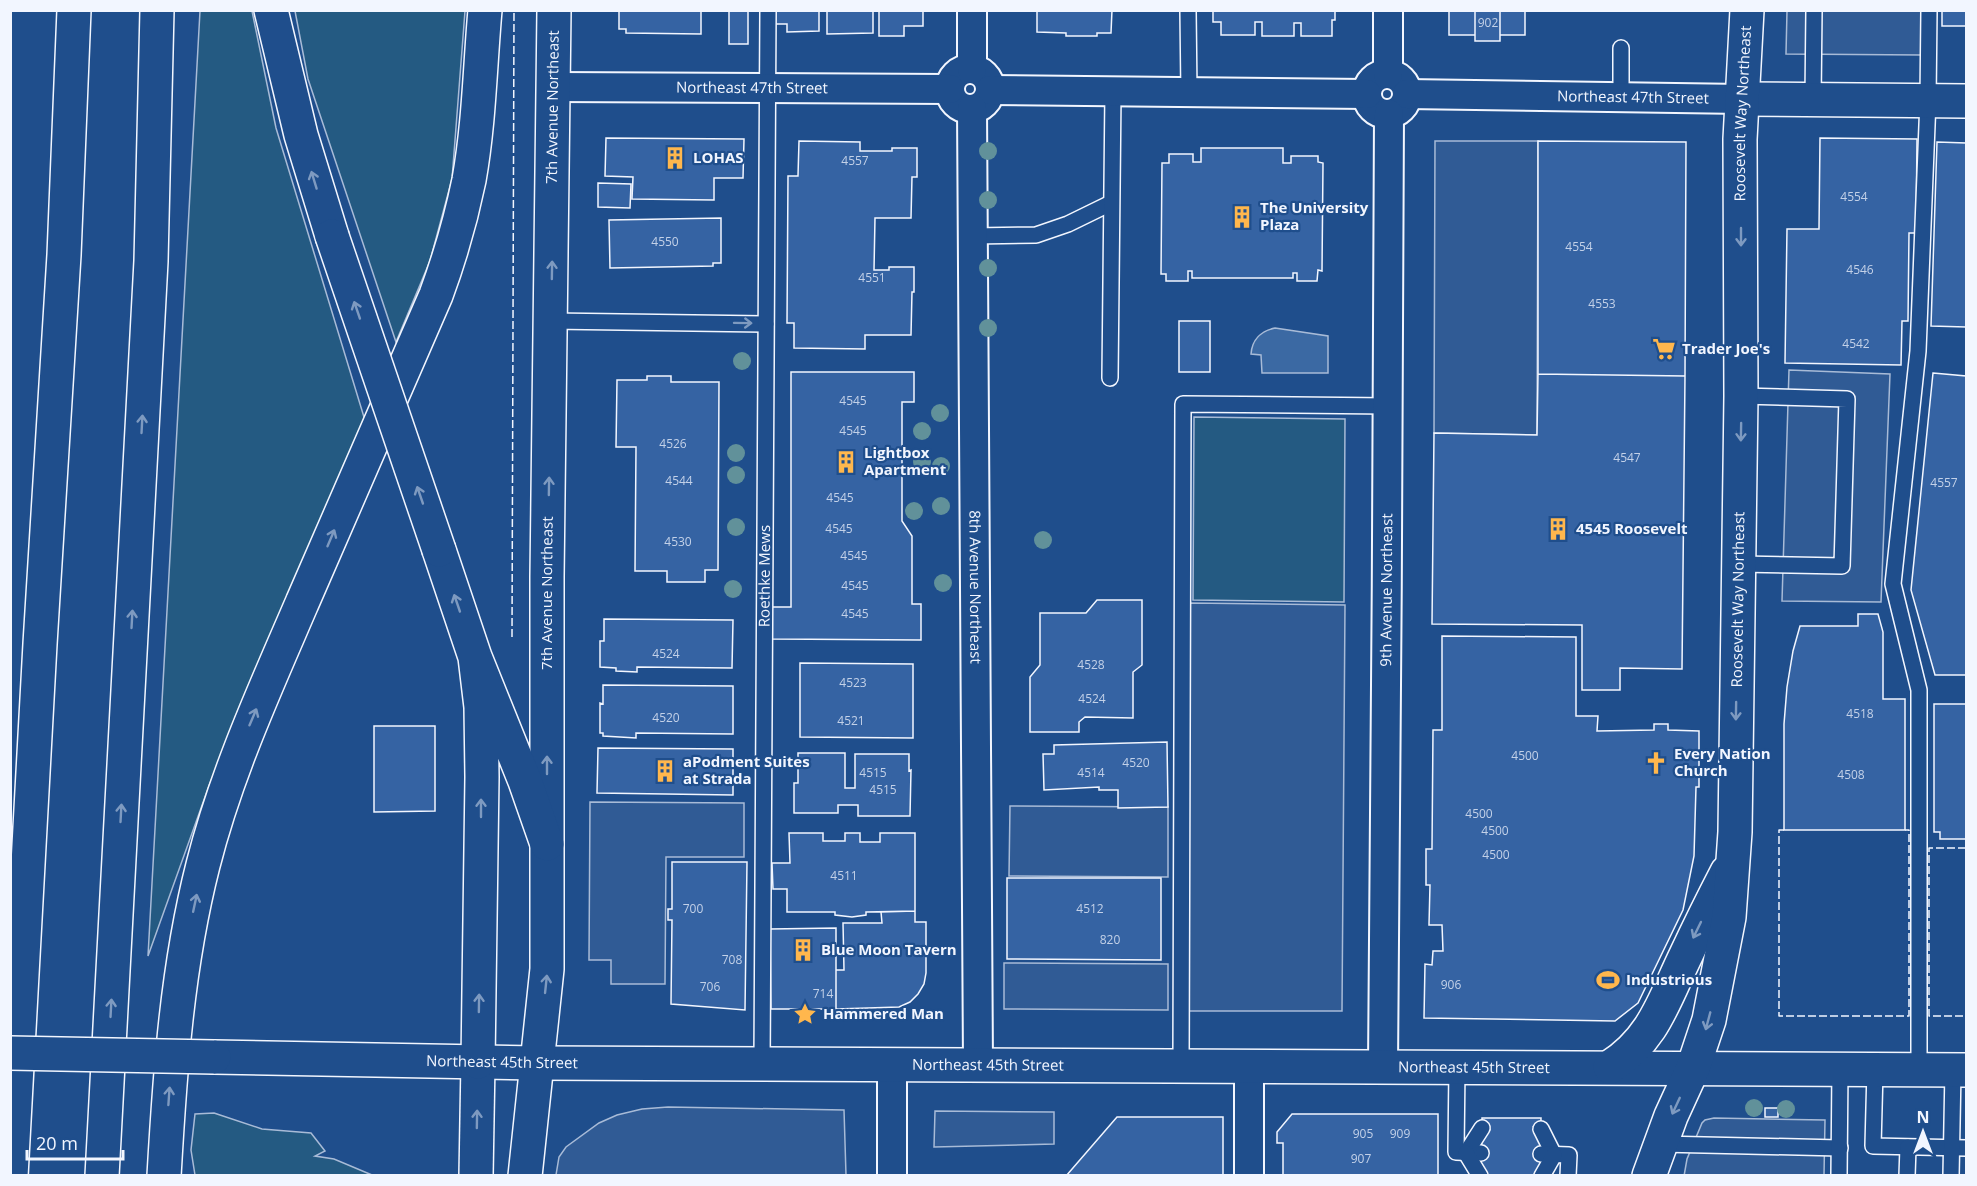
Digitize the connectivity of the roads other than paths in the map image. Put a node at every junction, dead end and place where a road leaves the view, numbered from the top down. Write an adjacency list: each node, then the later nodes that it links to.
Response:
1 (74, 10): 62 (main road)
2 (157, 10): 63 (main road, one-way to 2)
3 (271, 10): 35 (main road, one-way to 3, bridge)
4 (485, 10): 64 (main road, one-way to 4)
5 (554, 10): 15 (main road, 7th Avenue Northeast)
6 (768, 10): 16 (lane, Roethke Mews)
7 (972, 10): 17 (street, 8th Avenue Northeast)
8 (1188, 10): 19 (lane)
9 (1388, 10): 14 (street)
10 (1747, 10): 22 (main road, Roosevelt Way Northeast)
11 (1814, 10): 23 (lane)
12 (1929, 10): 24 (lane)
13 (1620, 48): 21 (lane)
14 (1388, 74): 20 (street); 26 (street)
15 (554, 87): 16 (street, Northeast 47th Street); 29 (main road, 7th Avenue Northeast, one-way to 15)
16 (768, 89): 17 (street, Northeast 47th Street); 30 (lane, Roethke Mews)
17 (978, 89): 18 (street); 28 (street, 8th Avenue Northeast)
18 (1113, 92): 19 (street); 27 (lane)
19 (1189, 93): 20 (street)
20 (1367, 93): 26 (street)
21 (1620, 98): 22 (street, Northeast 47th Street); 26 (street, Northeast 47th Street)
22 (1743, 99): 23 (main road, Northeast 47th Street); 32 (main road, Roosevelt Way Northeast, one-way to 32)
23 (1813, 99): 24 (main road, Northeast 47th Street)
24 (1928, 100): 25 (main road, Northeast 47th Street); 52 (lane)
25 (1966, 101)
26 (1398, 104): 33 (street, 9th Avenue Northeast)
27 (1111, 202): 28 (lane); 31 (lane)
28 (973, 236): 43 (street, 8th Avenue Northeast)
29 (551, 321): 30 (lane, one-way to 30); 36 (main road, 7th Avenue Northeast, one-way to 29)
30 (766, 324): 41 (lane, Roethke Mews)
31 (1110, 378)
32 (1741, 396): 34 (main road, Roosevelt Way Northeast, one-way to 34); 34 (lane)
33 (1389, 406): 44 (lane); 46 (street, 9th Avenue Northeast)
34 (1739, 564): 37 (main road, Roosevelt Way Northeast, one-way to 37)
35 (475, 657): 36 (main road); 39 (main road, one-way to 35)
36 (547, 844): 40 (main road, 7th Avenue Northeast, one-way to 36)
37 (1733, 860): 48 (main road, one-way to 48); 49 (main road, Roosevelt Way Northeast, one-way to 49)
38 (10, 1053): 39 (main road, Northeast 45th Street, bridge)
39 (478, 1062): 40 (main road, Northeast 45th Street); 65 (main road, one-way to 39)
40 (538, 1063): 41 (main road, Northeast 45th Street); 66 (main road, 7th Avenue Northeast)
41 (762, 1064): 42 (main road, Northeast 45th Street)
42 (892, 1064): 43 (main road, Northeast 45th Street); 67 (street)
43 (978, 1065): 44 (main road, Northeast 45th Street)
44 (1181, 1066): 45 (main road, Northeast 45th Street)
45 (1249, 1066): 46 (main road, Northeast 45th Street); 68 (street)
46 (1383, 1067): 47 (main road, Northeast 45th Street)
47 (1456, 1067): 48 (main road, Northeast 45th Street); 60 (lane)
48 (1610, 1068): 49 (main road, Northeast 45th Street)
49 (1694, 1068): 50 (main road, Northeast 45th Street); 56 (main road, Roosevelt Way Northeast, one-way to 56)
50 (1840, 1069): 51 (main road, Northeast 45th Street); 58 (lane)
51 (1875, 1070): 52 (main road, Northeast 45th Street); 57 (lane)
52 (1919, 1070): 53 (main road, Northeast 45th Street)
53 (1960, 1070): 59 (lane)
54 (1482, 1128): 60 (lane)
55 (1541, 1129): 61 (lane)
56 (1661, 1144): 58 (lane); 72 (main road, Roosevelt Way Northeast)
57 (1908, 1147): 59 (lane); 74 (lane)
58 (1840, 1148): 73 (lane)
59 (1959, 1148): 75 (lane)
60 (1473, 1153): 69 (lane)
61 (1548, 1154): 70 (lane); 71 (lane)
62 (11, 1176)
63 (102, 1176)
64 (164, 1176)
65 (477, 1176)
66 (525, 1176)
67 (892, 1176)
68 (1249, 1176)
69 (1479, 1176)
70 (1542, 1176)
71 (1568, 1176)
72 (1649, 1176)
73 (1839, 1176)
74 (1907, 1176)
75 (1951, 1176)

